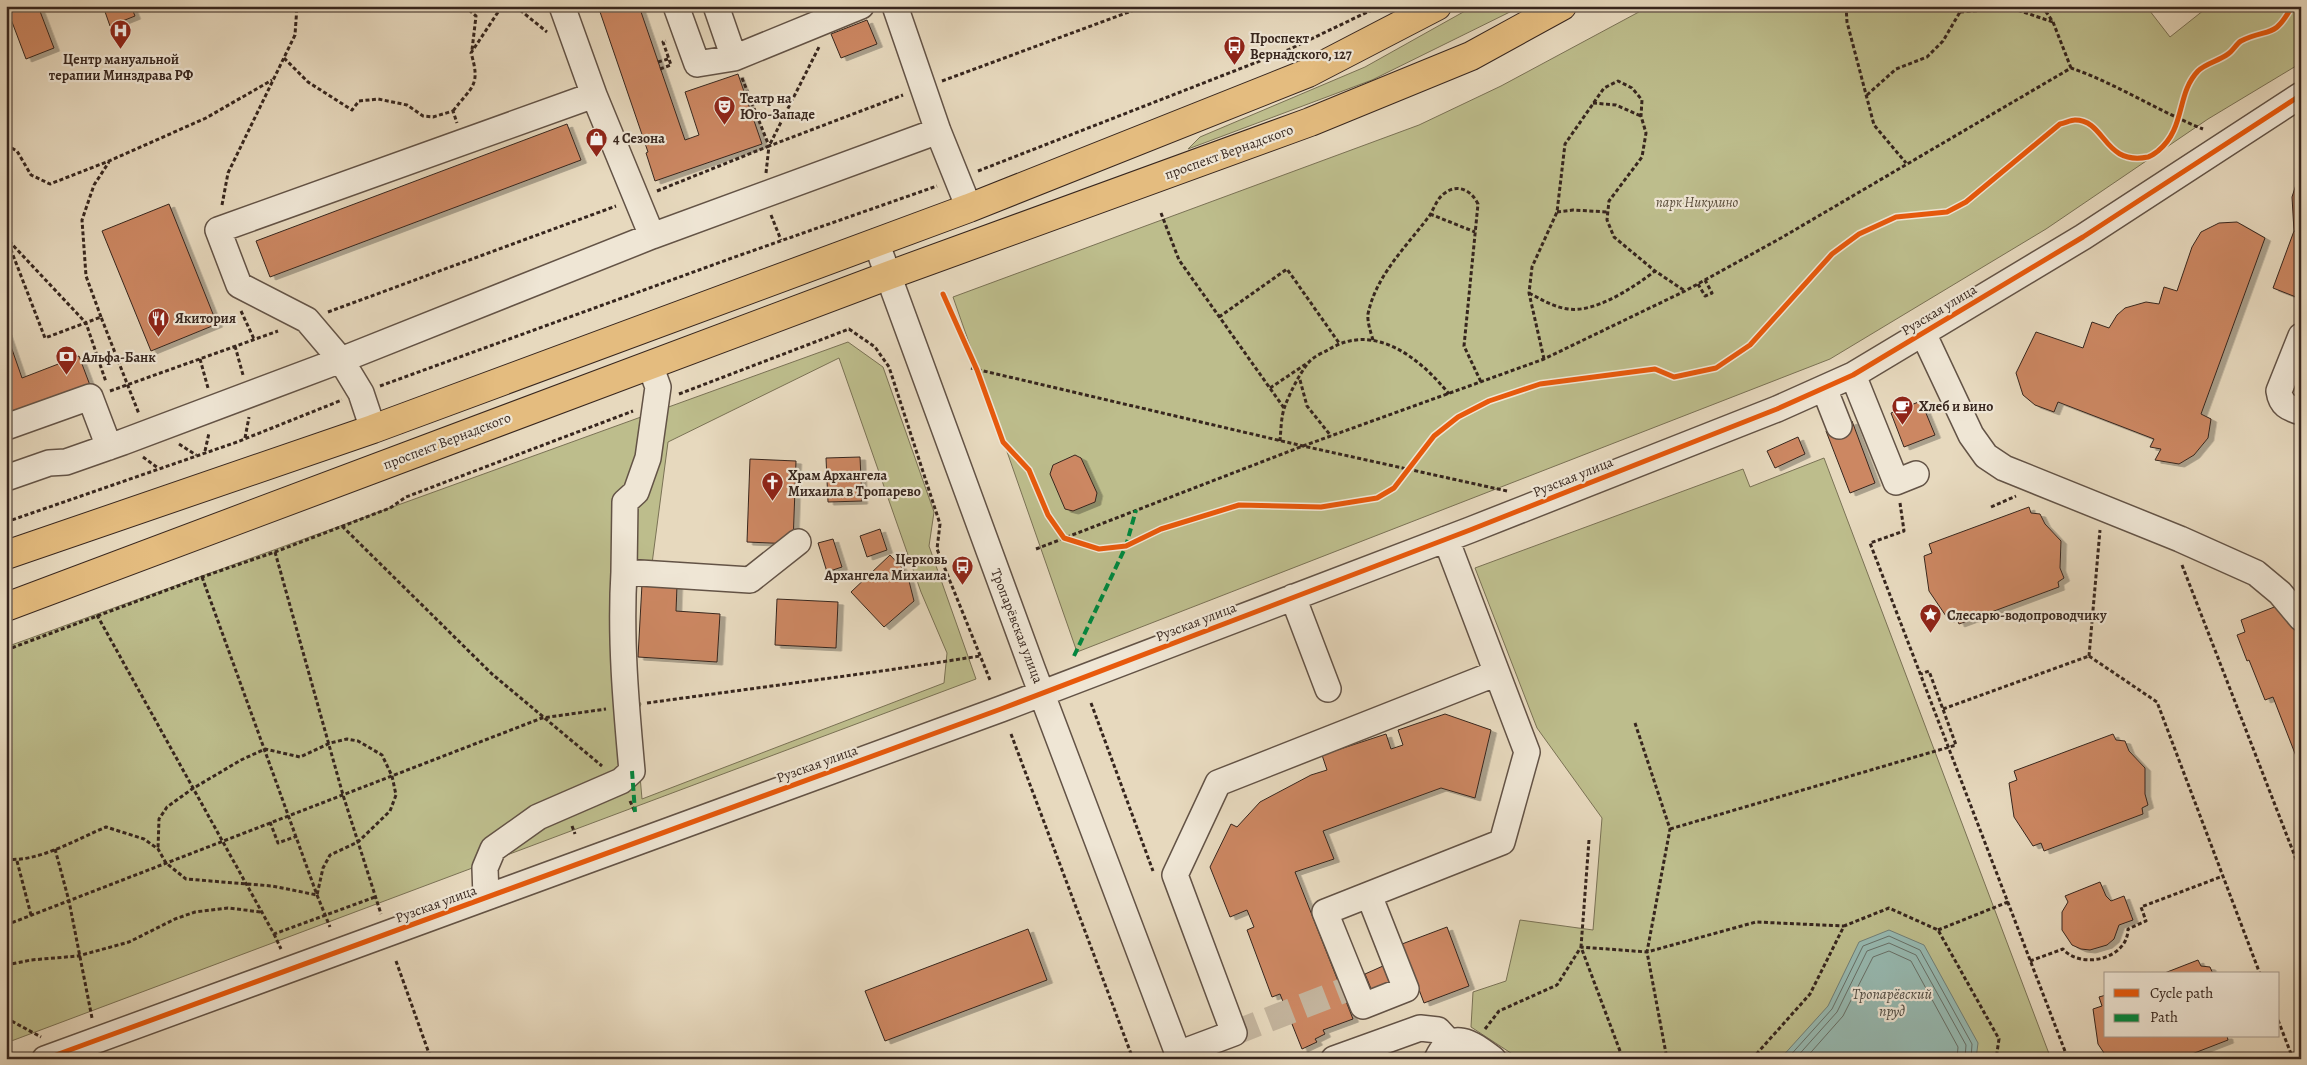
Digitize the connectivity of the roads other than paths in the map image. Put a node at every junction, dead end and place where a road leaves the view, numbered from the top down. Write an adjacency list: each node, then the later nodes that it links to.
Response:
1 (562, 6): 9 (street)
2 (676, 6): 8 (street)
3 (716, 6): 8 (street)
4 (861, 6): 8 (street)
5 (894, 6): 11 (street)
6 (1437, 6): 12 (main road)
7 (1562, 6): 15 (main road, проспект Вернадского)
8 (734, 58)
9 (594, 95): 13 (street); 18 (street)
10 (2301, 95): 16 (street, Рузская улица)
11 (938, 131): 12 (street); 13 (street)
12 (969, 208): 14 (main road)
13 (652, 236): 18 (street)
14 (876, 242): 15 (street); 25 (main road)
15 (887, 276): 19 (main road, проспект Вернадского); 38 (street, Тропарёвская улица)
16 (1922, 334): 20 (street, Рузская улица); 35 (street)
17 (2301, 336): 22 (street)
18 (341, 360): 25 (street); 26 (street)
19 (650, 365): 32 (street); 34 (main road, проспект Вернадского)
20 (1853, 375): 21 (street, Рузская улица); 28 (street)
21 (1824, 388): 23 (street); 29 (street, Рузская улица)
22 (2301, 412)
23 (1840, 426)
24 (6, 427): 26 (street)
25 (373, 429): 31 (main road)
26 (109, 447): 27 (street)
27 (6, 478)
28 (1906, 478)
29 (1446, 539): 33 (street, Рузская улица); 36 (street)
30 (798, 542): 32 (street)
31 (6, 554)
32 (624, 572): 40 (street)
33 (1293, 597): 37 (street); 38 (street, Рузская улица)
34 (6, 607)
35 (2301, 618)
36 (1497, 673): 39 (street); 43 (street)
37 (1328, 689)
38 (1042, 693): 40 (street, Рузская улица); 43 (street, Тропарёвская улица)
39 (1369, 895)
40 (486, 897): 41 (street, Рузская улица)
41 (43, 1048)
42 (1454, 1049): 44 (street); 45 (street)
43 (1179, 1056)
44 (1334, 1059)
45 (1493, 1059)

